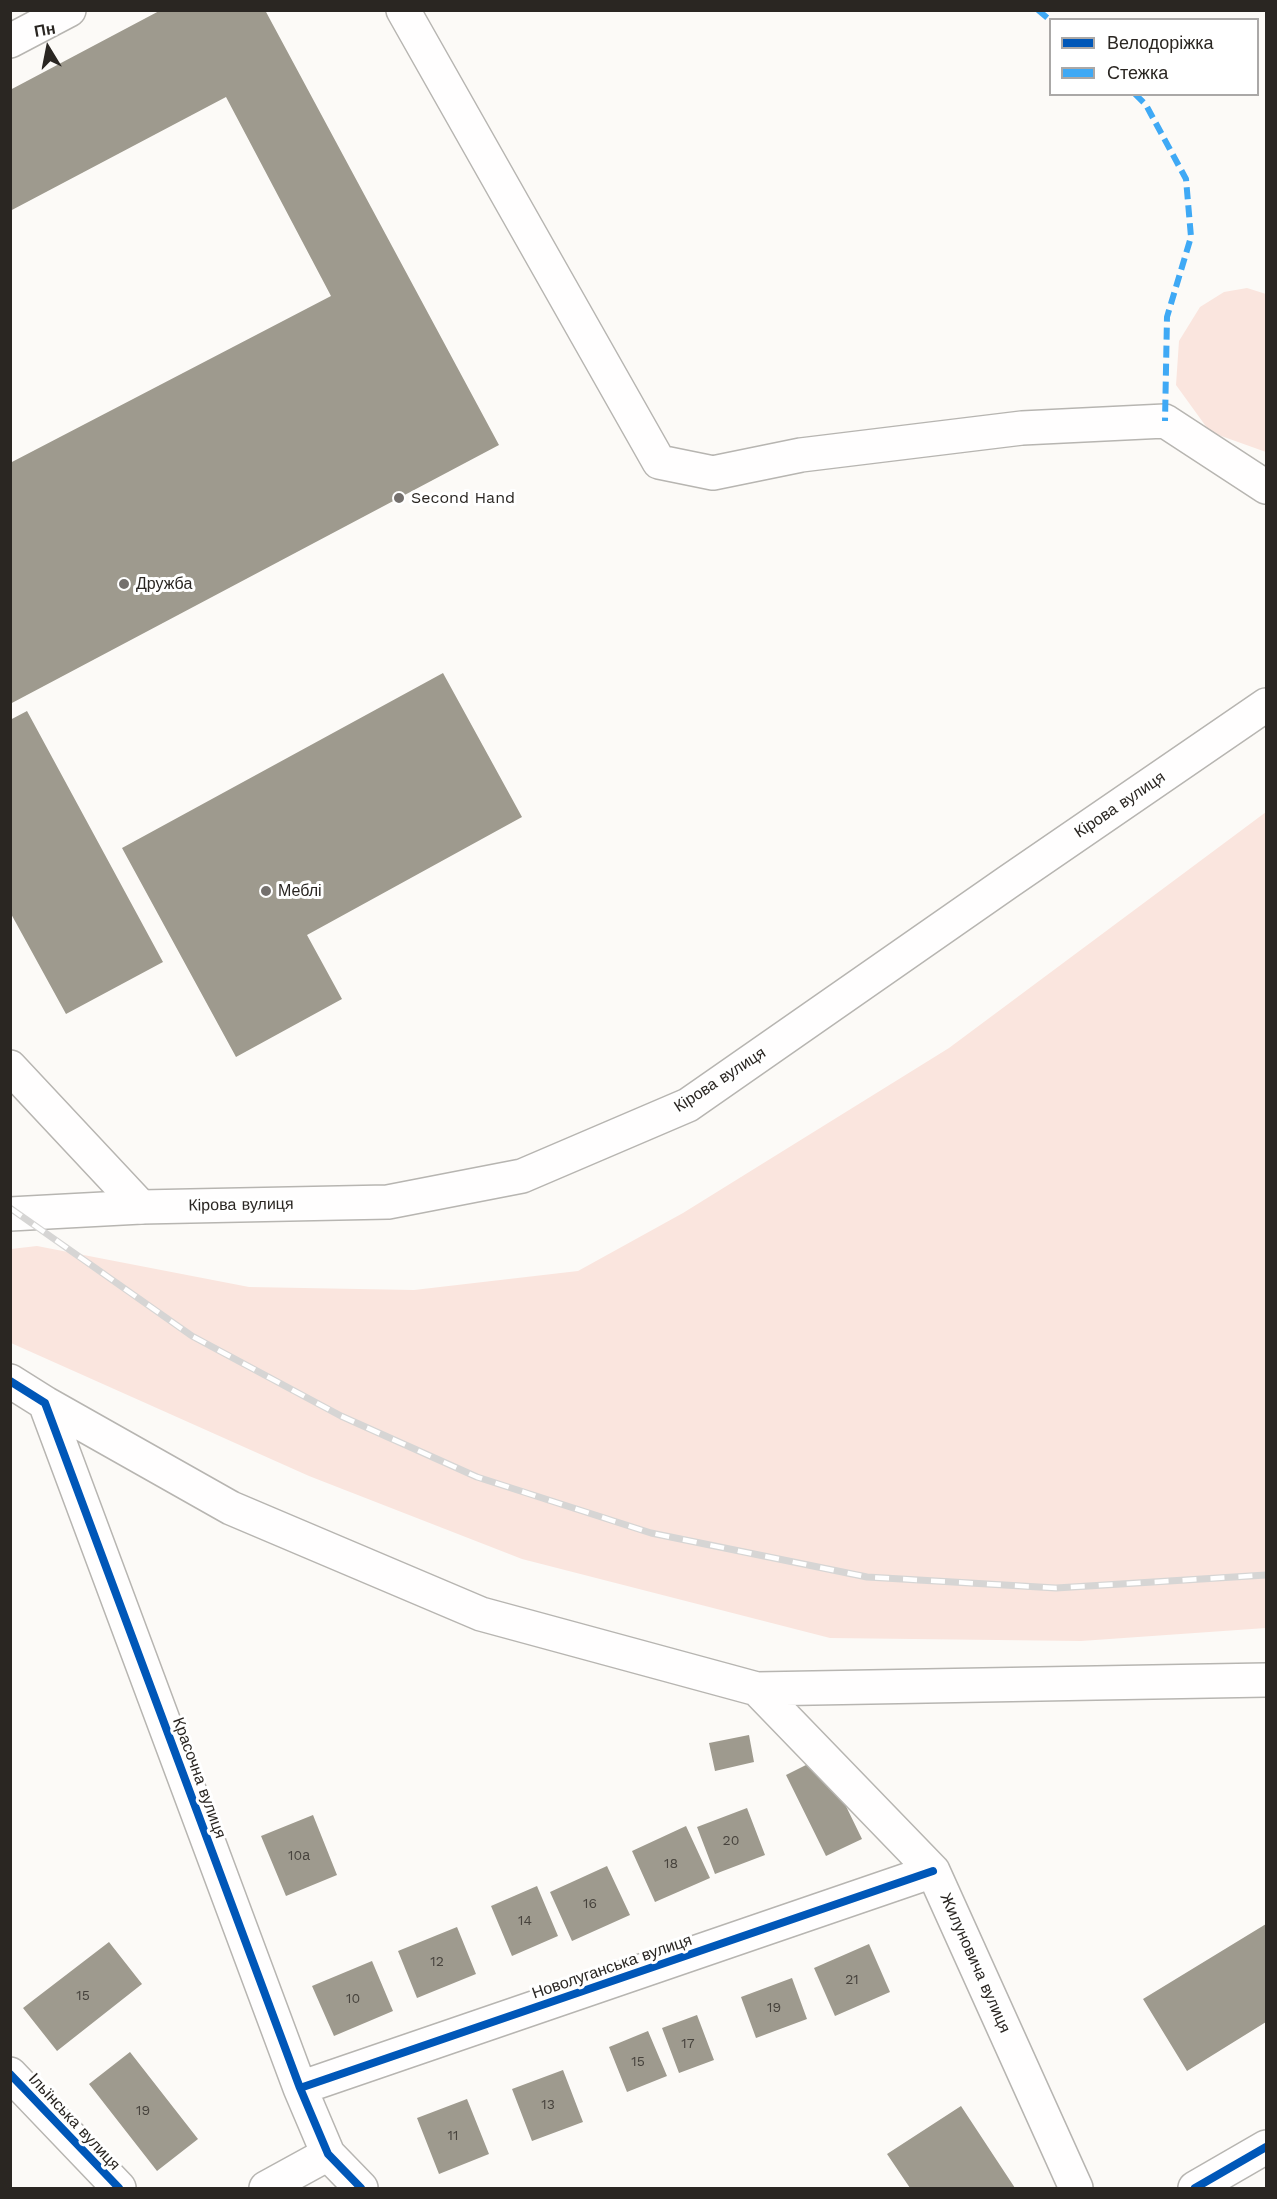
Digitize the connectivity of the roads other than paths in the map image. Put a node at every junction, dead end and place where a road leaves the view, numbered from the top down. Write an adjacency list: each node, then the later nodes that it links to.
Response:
1 (69, 10): 3 (street)
2 (403, 10): 4 (street)
3 (10, 41)
4 (1266, 487)
5 (1266, 705): 7 (street, Кірова вулиця)
6 (10, 1067): 7 (street)
7 (141, 1207): 8 (street, Кірова вулиця)
8 (10, 1214)
9 (10, 1382): 10 (street)
10 (45, 1403): 12 (street); 15 (street, Красочна вулиця)
11 (1266, 1680): 12 (street)
12 (757, 1689): 13 (street, Жилуновича вулиця)
13 (933, 1871): 15 (street, Новолуганська вулиця); 21 (street, Жилуновича вулиця)
14 (10, 2074): 18 (street, Ільїнська вулиця)
15 (300, 2088): 17 (street, Красочна вулиця)
16 (1266, 2147): 22 (street)
17 (328, 2154): 19 (street); 20 (street, Красочна вулиця)
18 (119, 2188)
19 (266, 2188)
20 (361, 2188)
21 (1076, 2188)
22 (1195, 2188)

